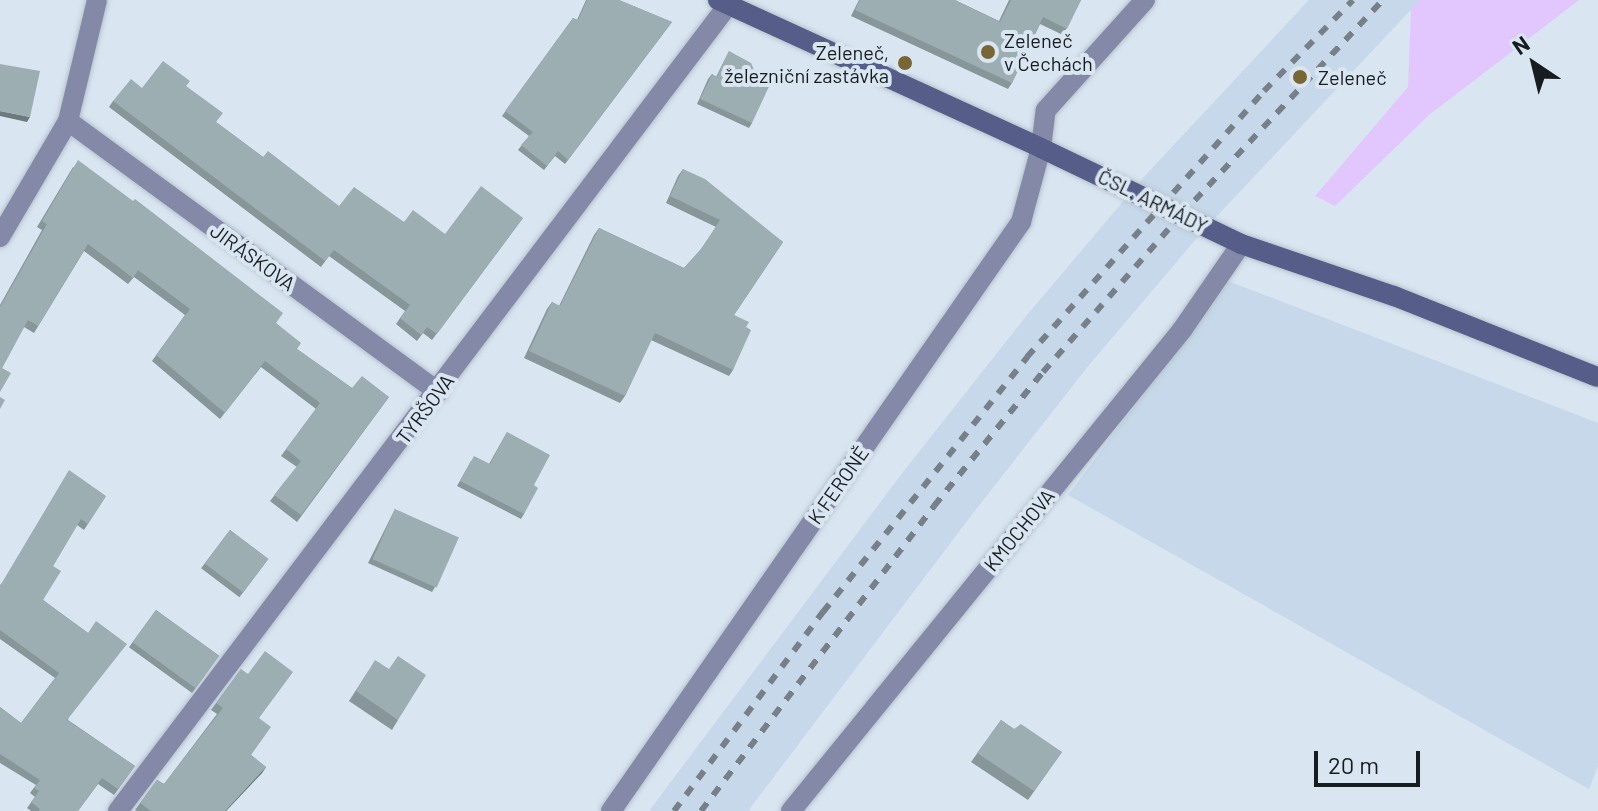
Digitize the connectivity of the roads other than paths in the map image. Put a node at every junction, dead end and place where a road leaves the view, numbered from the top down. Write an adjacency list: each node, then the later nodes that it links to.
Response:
1 (97, 0): 4 (street)
2 (1145, 0): 5 (street, K FERONĚ)
3 (723, 2): 5 (street, ČSL. ARMÁDY); 9 (street, TYRŠOVA)
4 (68, 121): 6 (street); 9 (street, JIRÁSKOVA)
5 (1041, 148): 7 (street, ČSL. ARMÁDY); 11 (street, K FERONĚ)
6 (0, 237)
7 (1241, 244): 8 (street, ČSL. ARMÁDY); 12 (street, KMOCHOVA)
8 (1598, 377)
9 (438, 392): 10 (street, TYRŠOVA)
10 (118, 811)
11 (611, 811)
12 (791, 811)

